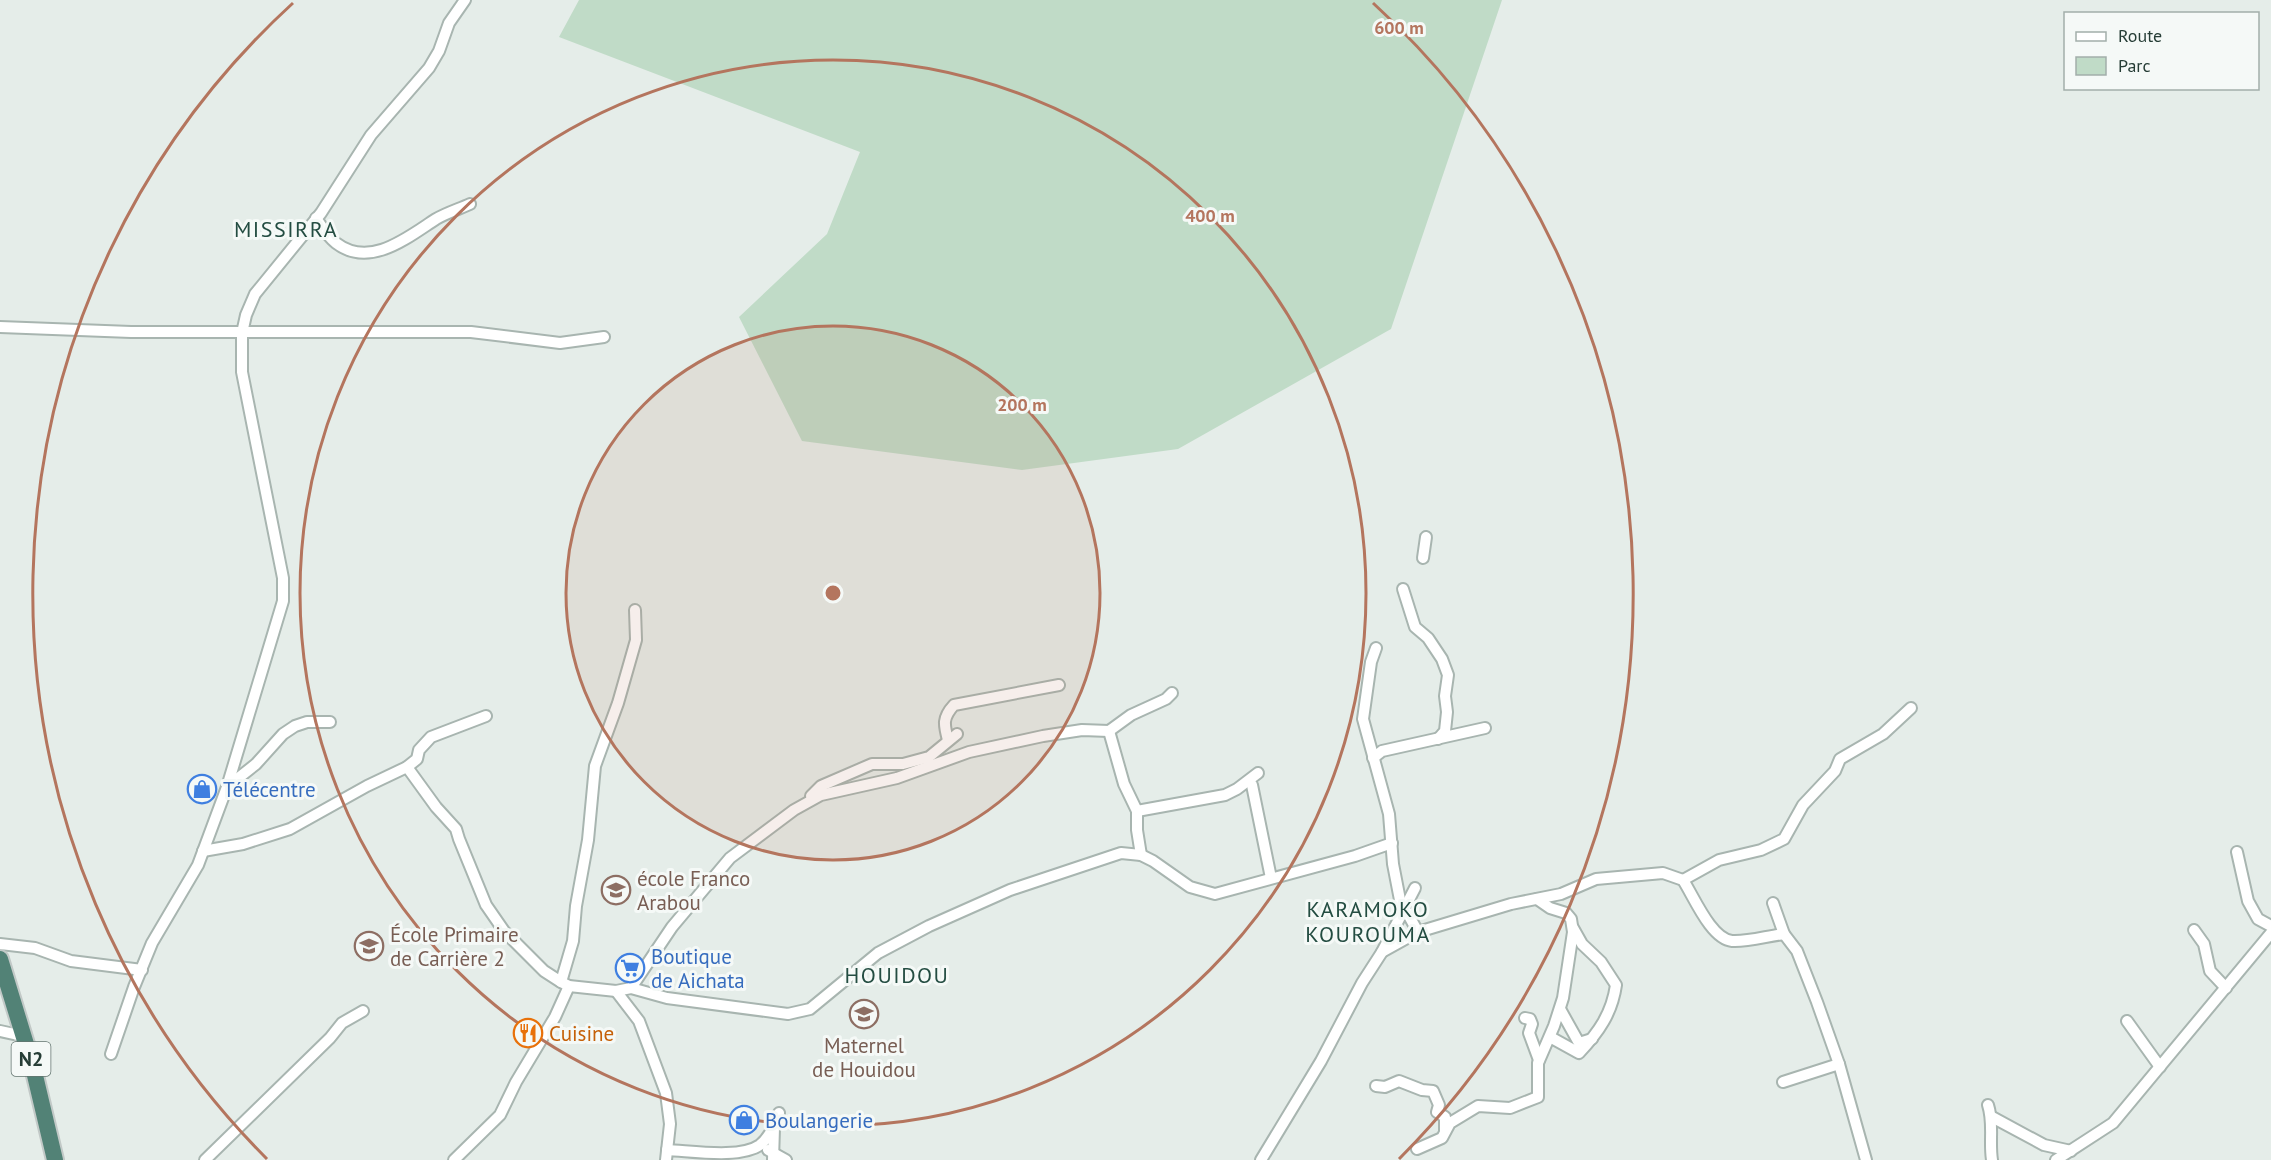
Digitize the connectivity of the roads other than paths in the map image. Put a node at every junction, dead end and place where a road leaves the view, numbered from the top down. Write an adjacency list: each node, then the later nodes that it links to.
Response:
1 (465, 0): 3 (street)
2 (470, 204): 3 (street)
3 (315, 218): 5 (street)
4 (0, 327): 5 (street)
5 (242, 333): 6 (street); 24 (street)
6 (604, 337)
7 (1426, 537): 8 (street)
8 (1423, 558)
9 (1403, 589): 19 (street)
10 (635, 610): 47 (street)
11 (1376, 648): 20 (street)
12 (1059, 685): 25 (street)
13 (1172, 693): 18 (street)
14 (1911, 708): 32 (street)
15 (486, 716): 21 (street)
16 (330, 722): 24 (street)
17 (1485, 728): 19 (street)
18 (1109, 731): 25 (street); 26 (street)
19 (1438, 739): 20 (street)
20 (1373, 758): 27 (street)
21 (407, 767): 28 (street); 47 (street)
22 (1258, 773): 26 (street)
23 (1252, 785): 31 (street)
24 (227, 787): 28 (street)
25 (797, 808): 48 (street)
26 (1137, 811): 30 (street)
27 (1392, 843): 31 (street); 36 (street)
28 (203, 851): 46 (street)
29 (2237, 852): 37 (street)
30 (1141, 855): 31 (street); 48 (street)
31 (1271, 878)
32 (1683, 880): 34 (street); 42 (street)
33 (1415, 888): 36 (street)
34 (1537, 898): 38 (street); 40 (street)
35 (1773, 903): 42 (street)
36 (1404, 908): 40 (street); 44 (street)
37 (2271, 926)
38 (1572, 928): 51 (street); 58 (street)
39 (2194, 930): 49 (street)
40 (1418, 932): 44 (street)
41 (2271, 933): 49 (street)
42 (1784, 934): 61 (street)
43 (0, 944): 46 (street)
44 (1382, 952): 79 (street)
45 (0, 959): 56 (highway, N2)
46 (142, 970): 59 (street)
47 (565, 984): 50 (street); 77 (street)
48 (631, 988): 50 (street)
49 (2226, 988): 62 (street)
50 (616, 991): 73 (street)
51 (1560, 1009): 57 (street); 58 (street)
52 (363, 1011): 76 (street)
53 (1525, 1018): 60 (street)
54 (2127, 1020): 62 (street)
55 (0, 1031): 56 (street)
56 (23, 1036): 75 (highway, N2)
57 (1550, 1037): 58 (street); 60 (street)
58 (1592, 1039)
59 (111, 1054)
60 (1539, 1060): 69 (street)
61 (1839, 1064): 63 (street); 80 (street)
62 (2160, 1067): 72 (street)
63 (1783, 1082)
64 (1376, 1086): 69 (street)
65 (1988, 1105): 67 (street)
66 (779, 1113): 68 (street)
67 (1992, 1117): 72 (street); 81 (street)
68 (774, 1128): 70 (street); 74 (street)
69 (1445, 1131): 71 (street)
70 (760, 1145): 73 (street); 74 (street)
71 (1418, 1149)
72 (2075, 1152): 82 (street)
73 (667, 1155)
74 (773, 1156): 78 (street)
75 (55, 1160)
76 (205, 1160)
77 (454, 1160)
78 (786, 1160)
79 (1261, 1160)
80 (1866, 1160)
81 (1992, 1160)
82 (2056, 1160)

